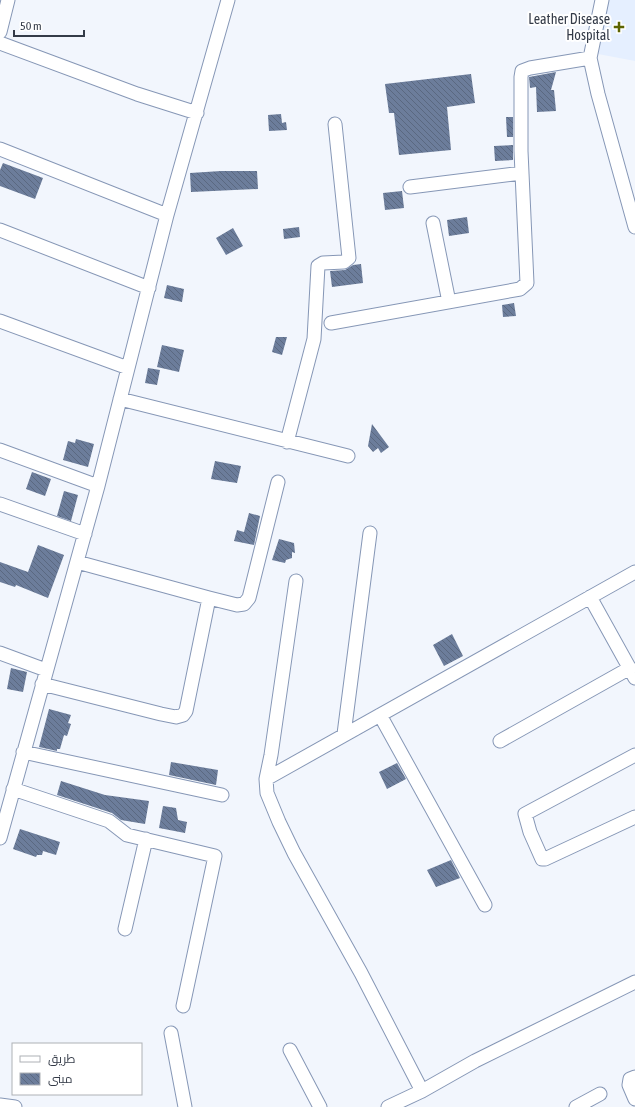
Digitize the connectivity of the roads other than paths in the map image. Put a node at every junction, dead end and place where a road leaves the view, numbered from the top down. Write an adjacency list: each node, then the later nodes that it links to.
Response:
1 (8, 0): 4 (street)
2 (228, 0): 7 (street)
3 (602, 0): 6 (street)
4 (0, 32)
5 (0, 43): 7 (street)
6 (590, 58): 10 (street); 14 (street)
7 (197, 113): 12 (street)
8 (335, 124): 22 (street)
9 (0, 149): 12 (street)
10 (522, 173): 11 (street); 17 (street)
11 (410, 187)
12 (168, 215): 16 (street)
13 (433, 223): 17 (street)
14 (635, 227)
15 (0, 230): 16 (street)
16 (149, 288): 20 (street)
17 (449, 302): 19 (street)
18 (0, 321): 20 (street)
19 (331, 323)
20 (128, 368): 21 (street)
21 (120, 399): 22 (street); 26 (street)
22 (287, 442): 24 (street)
23 (0, 450): 26 (street)
24 (348, 456)
25 (278, 482): 34 (street)
26 (98, 486): 29 (street)
27 (0, 504): 29 (street)
28 (370, 533): 40 (street)
29 (85, 534): 30 (street)
30 (77, 562): 34 (street); 36 (street)
31 (635, 572): 33 (street)
32 (296, 581): 44 (street)
33 (590, 597): 37 (street); 39 (street)
34 (208, 598): 38 (street)
35 (0, 653): 36 (street)
36 (46, 670): 38 (street)
37 (632, 673): 41 (street)
38 (42, 684): 42 (street)
39 (380, 715): 40 (street); 50 (street)
40 (344, 734): 44 (street)
41 (500, 741)
42 (24, 752): 45 (street); 46 (street)
43 (635, 755): 47 (street)
44 (266, 778): 57 (street)
45 (13, 789): 48 (street); 49 (street)
46 (222, 795)
47 (635, 817)
48 (0, 838)
49 (146, 839): 51 (street); 53 (street)
50 (485, 906)
51 (125, 929)
52 (635, 982): 57 (street)
53 (183, 1006)
54 (171, 1033): 63 (street)
55 (290, 1050): 64 (street)
56 (635, 1077): 59 (street)
57 (422, 1091): 61 (street)
58 (600, 1094): 65 (street)
59 (635, 1098)
60 (0, 1105): 62 (street)
61 (392, 1106)
62 (15, 1107)
63 (185, 1107)
64 (320, 1107)
65 (576, 1107)

